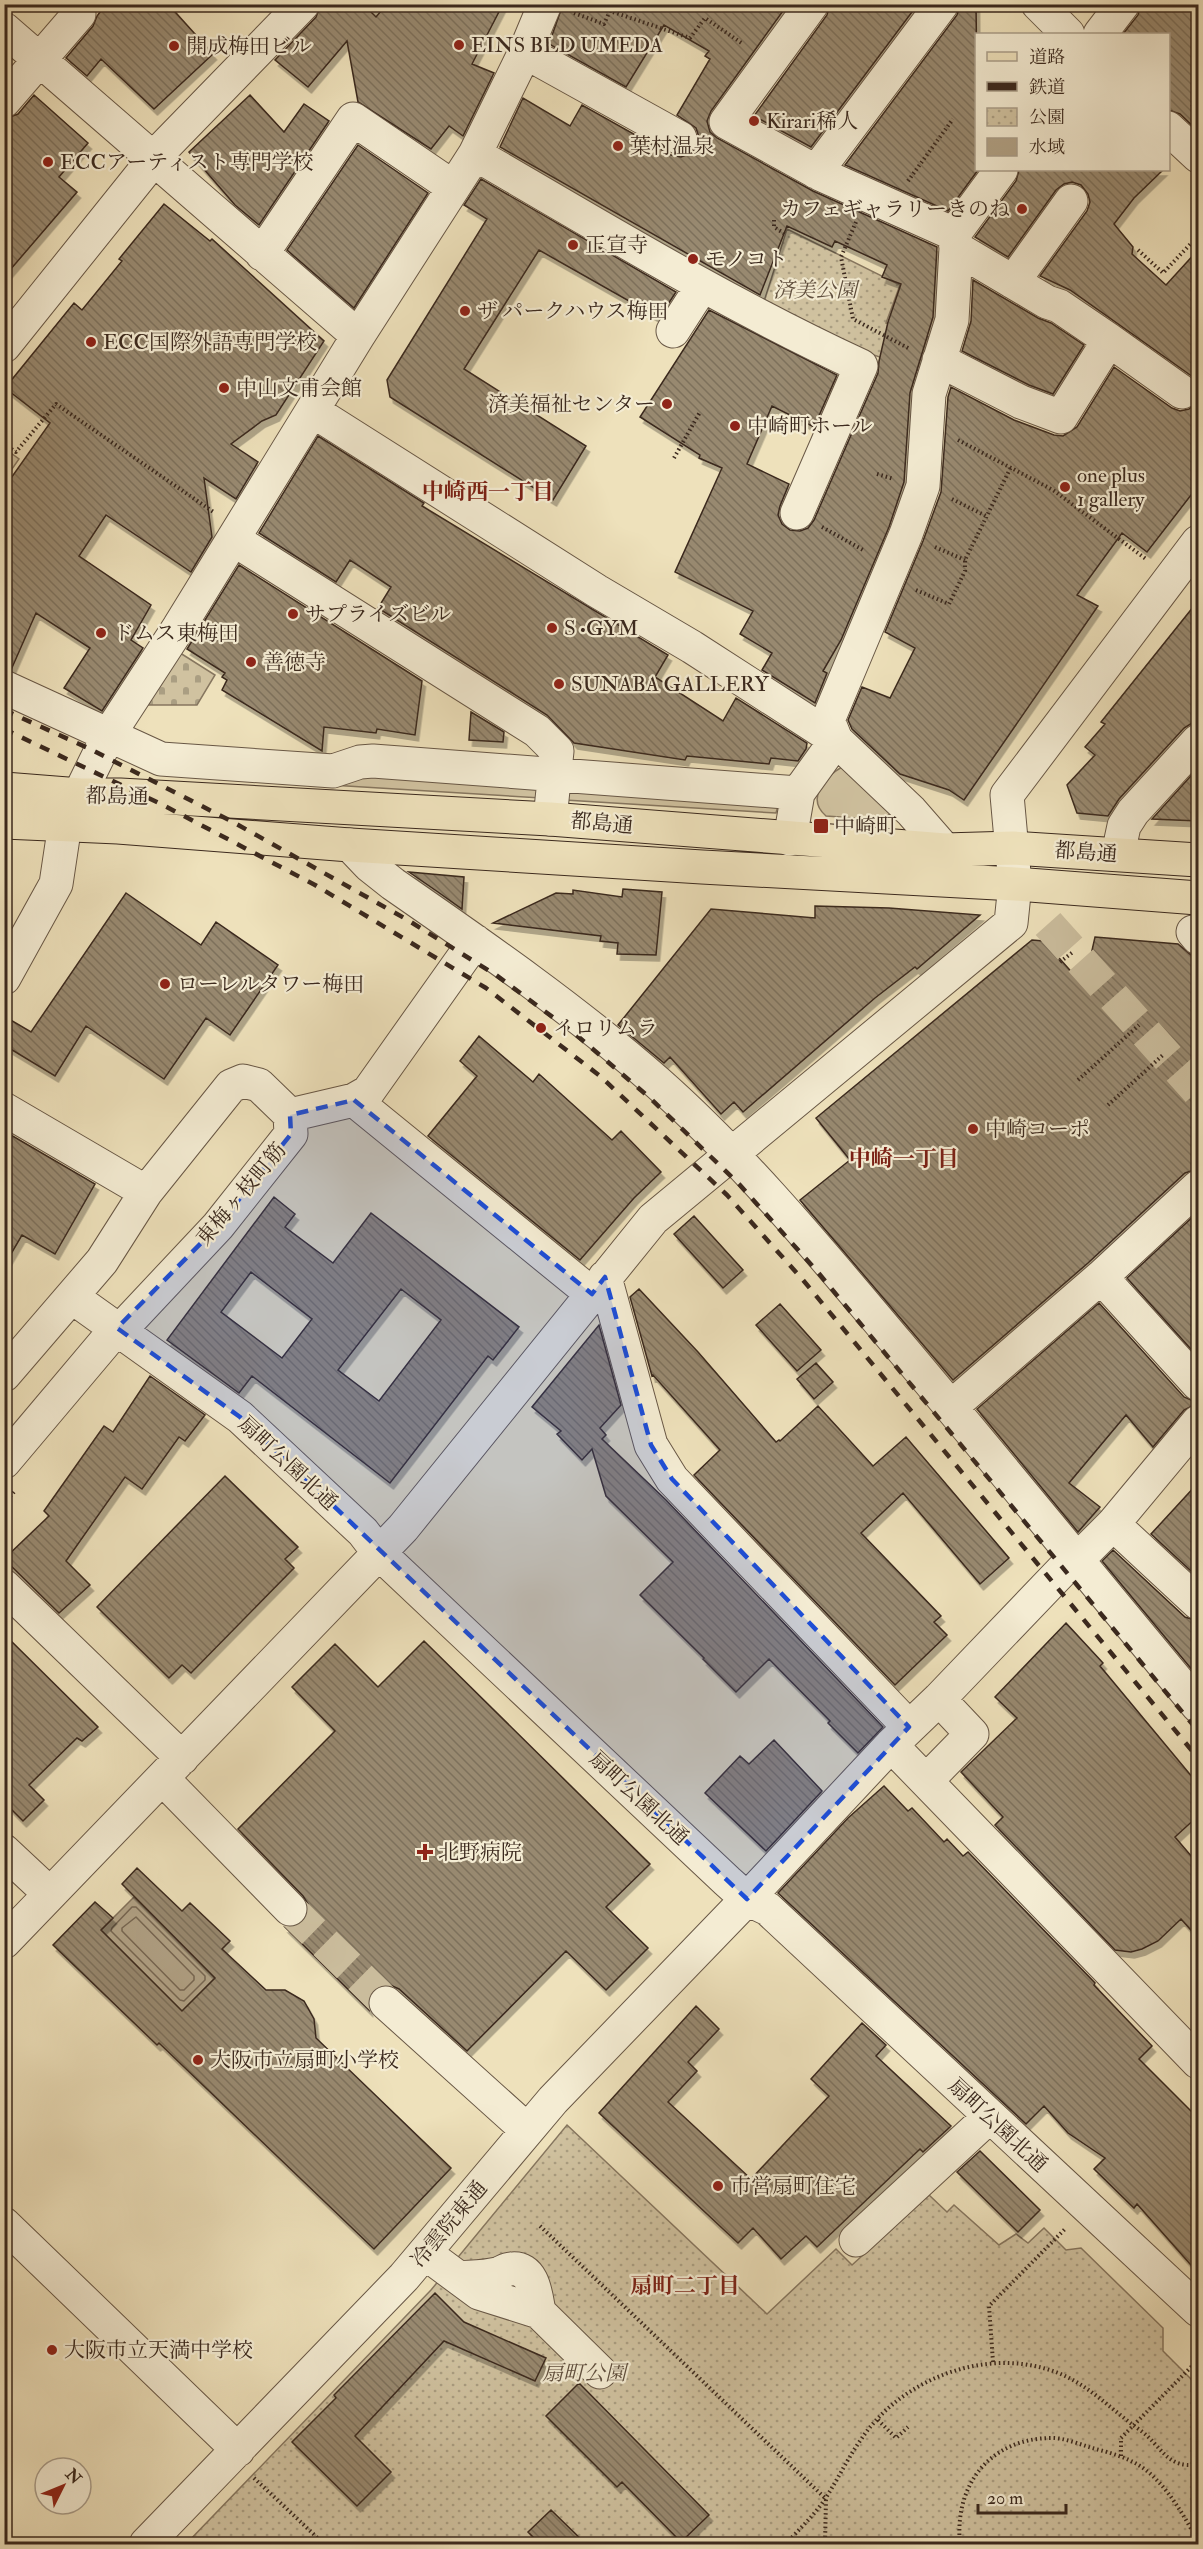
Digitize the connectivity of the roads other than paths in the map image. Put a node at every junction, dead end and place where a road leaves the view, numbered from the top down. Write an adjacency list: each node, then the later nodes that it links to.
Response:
1 (303, 4): 18 (street)
2 (812, 4): 20 (street)
3 (942, 4): 20 (street)
4 (1038, 4): 9 (street)
5 (1123, 4): 10 (street)
6 (558, 8): 11 (street)
7 (80, 14): 12 (street)
8 (4, 29): 12 (street)
9 (1067, 33)
10 (1101, 33)
11 (525, 52): 15 (street); 16 (street)
12 (40, 61): 13 (street); 18 (street)
13 (4, 101)
14 (1170, 130): 17 (street)
15 (680, 138)
16 (475, 154): 21 (street); 26 (street)
17 (1198, 156)
18 (155, 159): 24 (street); 30 (street)
19 (999, 171): 23 (street)
20 (816, 172): 23 (street)
21 (453, 187): 24 (street); 28 (street)
22 (1071, 201): 25 (street)
23 (955, 241): 25 (street); 31 (street)
24 (262, 254): 28 (street)
25 (1013, 282): 29 (street)
26 (702, 286): 27 (street); 34 (street)
27 (673, 331)
28 (358, 336): 33 (street)
29 (1109, 340): 31 (street); 32 (street)
30 (4, 346)
31 (939, 360): 39 (street)
32 (1182, 392)
33 (312, 411): 35 (street); 39 (street)
34 (797, 513)
35 (236, 534): 38 (street); 41 (street)
36 (1198, 542): 50 (street)
37 (4, 687): 38 (street)
38 (108, 736): 41 (street); 44 (street)
39 (836, 740): 43 (street); 51 (street)
40 (1198, 741): 52 (street)
41 (554, 773): 43 (street); 45 (street)
42 (4, 789): 44 (main road, 都島通)
43 (798, 793): 48 (street)
44 (80, 795): 45 (main road, 都島通); 47 (street)
45 (550, 819): 48 (main road, 都島通)
46 (7, 824): 47 (main road, 都島通)
47 (65, 825): 49 (main road, 都島通); 57 (street)
48 (790, 839): 51 (main road, 都島通)
49 (350, 845): 54 (main road, 都島通); 56 (street)
50 (1012, 848): 51 (main road, 都島通); 52 (main road, 都島通); 54 (street)
51 (945, 850)
52 (1118, 855): 53 (main road, 都島通)
53 (1198, 860)
54 (1015, 884): 55 (main road, 都島通); 61 (street)
55 (1198, 898)
56 (475, 941): 58 (street); 61 (street)
57 (4, 978)
58 (354, 1100): 60 (street); 65 (street)
59 (4, 1109): 63 (street)
60 (290, 1115): 63 (street, 東梅ヶ枝町筋); 67 (street, 東梅ヶ枝町筋)
61 (731, 1153): 65 (street); 70 (street)
62 (1198, 1187): 64 (street)
63 (146, 1192): 66 (street, 東梅ヶ枝町筋)
64 (1101, 1277): 69 (street); 70 (street)
65 (598, 1286): 74 (street); 80 (street)
66 (72, 1297): 67 (street, 扇町公園北通); 68 (street, 東梅ヶ枝町筋)
67 (117, 1328): 72 (street, 東梅ヶ枝町筋); 74 (street, 扇町公園北通)
68 (4, 1376)
69 (1198, 1384)
70 (951, 1407): 75 (street)
71 (1198, 1422): 73 (street, 冷雲院東通)
72 (4, 1462)
73 (1113, 1524): 75 (street, 冷雲院東通); 77 (street)
74 (379, 1553): 81 (street); 85 (street, 扇町公園北通)
75 (1076, 1556): 78 (street, 冷雲院東通); 79 (street)
76 (4, 1586): 81 (street)
77 (1198, 1603)
78 (939, 1699): 80 (street, 冷雲院東通); 82 (street)
79 (1198, 1706)
80 (900, 1736): 82 (street); 85 (street, 冷雲院東通)
81 (172, 1768): 84 (street); 86 (street)
82 (926, 1781): 89 (street)
83 (4, 1851): 84 (street)
84 (50, 1894): 87 (street)
85 (747, 1899): 90 (street, 扇町公園北通); 91 (street, 冷雲院東通)
86 (290, 1909)
87 (4, 1942)
88 (386, 2003): 91 (street)
89 (1198, 2062)
90 (989, 2117): 93 (street); 95 (street, 扇町公園北通)
91 (527, 2130): 94 (street, 冷雲院東通)
92 (4, 2224): 97 (street)
93 (856, 2240)
94 (425, 2253): 96 (street); 97 (street, 冷雲院東通)
95 (1198, 2310)
96 (600, 2372)
97 (242, 2460): 98 (street, 冷雲院東通)
98 (146, 2544)

